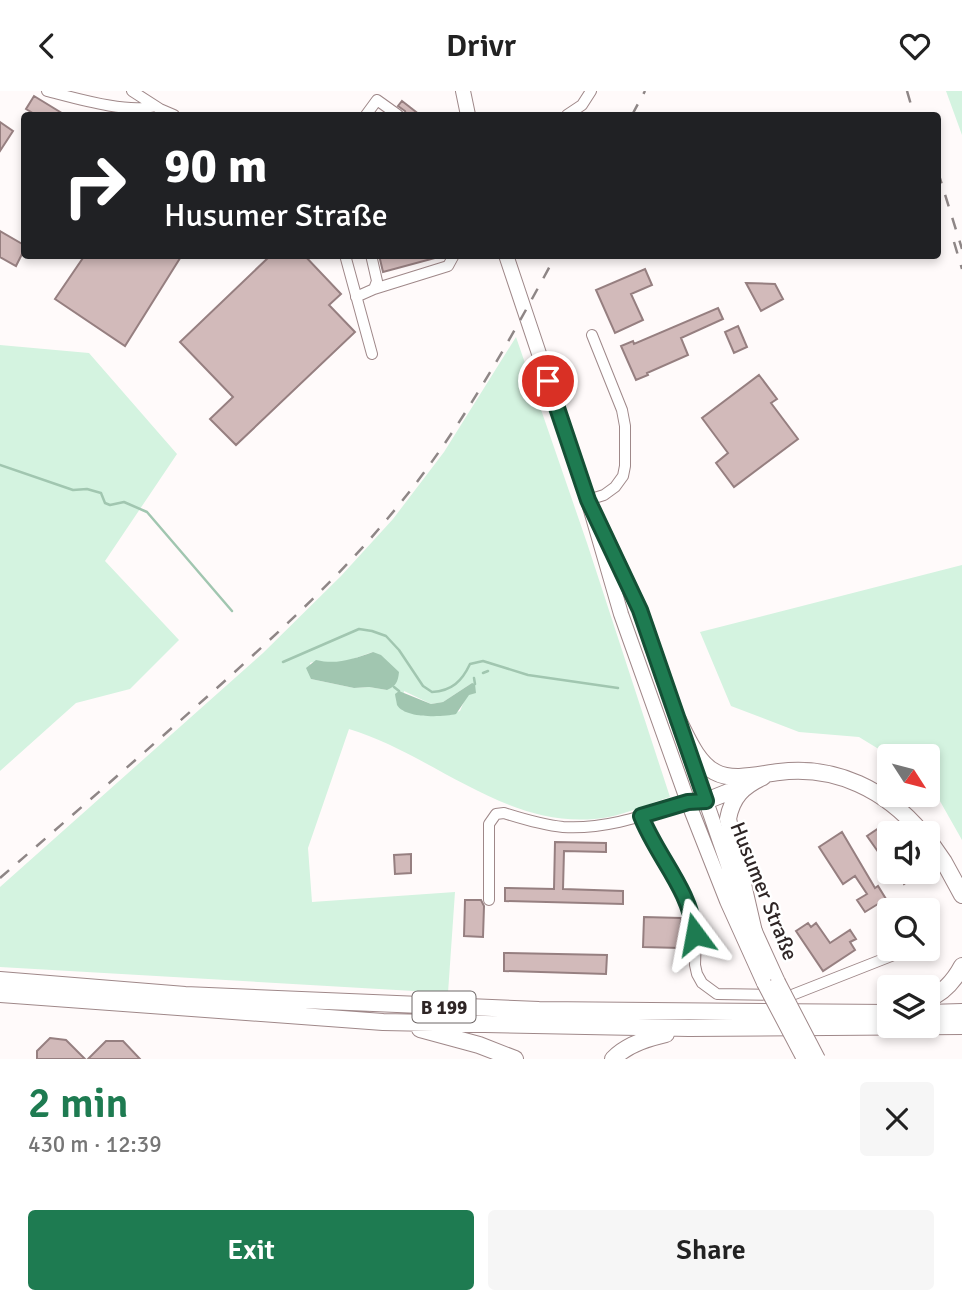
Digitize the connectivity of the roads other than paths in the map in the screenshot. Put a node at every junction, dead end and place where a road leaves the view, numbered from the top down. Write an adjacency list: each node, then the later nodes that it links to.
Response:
1 (47, 91): 5 (street)
2 (132, 91): 5 (street)
3 (463, 91): 9 (main road)
4 (591, 91): 10 (street)
5 (155, 106): 6 (street)
6 (168, 112)
7 (368, 112): 8 (street)
8 (394, 112)
9 (467, 112)
10 (572, 112)
11 (346, 259): 16 (street)
12 (372, 259): 15 (street)
13 (452, 259): 15 (street)
14 (507, 259): 19 (main road, Husumer Straße)
15 (374, 289): 16 (street)
16 (356, 297): 18 (street)
17 (592, 335): 19 (street)
18 (372, 354)
19 (588, 500): 20 (main road, Husumer Straße); 23 (main road, Husumer Straße)
20 (678, 720): 21 (highway); 22 (main road, Husumer Straße)
21 (745, 780): 22 (highway); 25 (highway); 29 (highway)
22 (704, 796): 23 (main road); 29 (main road, Husumer Straße)
23 (688, 802): 24 (street); 33 (main road, Husumer Straße)
24 (641, 816): 28 (street); 30 (street)
25 (910, 821)
26 (940, 859): 27 (highway)
27 (961, 895)
28 (489, 900)
29 (754, 932): 33 (main road, Husumer Straße)
30 (878, 961)
31 (962, 967): 34 (highway)
32 (0, 980): 36 (highway, B 199)
33 (771, 982): 44 (main road, Husumer Straße, bridge); 45 (main road, Husumer Straße, bridge)
34 (940, 992)
35 (0, 994): 39 (highway, B 199)
36 (877, 1012)
37 (962, 1012): 38 (highway)
38 (940, 1013)
39 (383, 1021): 41 (highway, B 199); 42 (highway)
40 (962, 1026): 41 (highway, B 199)
41 (689, 1028): 43 (highway)
42 (515, 1059)
43 (613, 1059)
44 (804, 1059)
45 (818, 1059)

